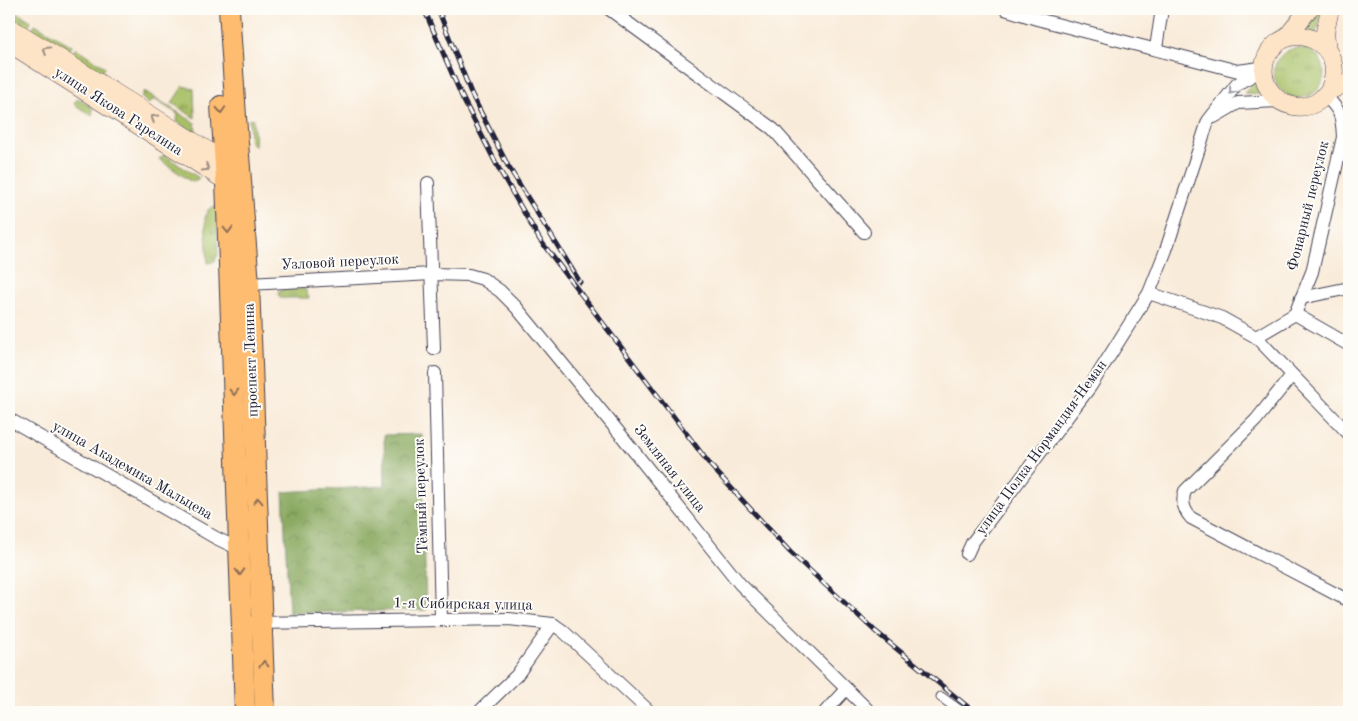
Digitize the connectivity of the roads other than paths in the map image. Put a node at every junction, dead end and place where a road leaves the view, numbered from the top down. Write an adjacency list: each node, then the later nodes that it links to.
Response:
1 (216, 9): 18 (highway, проспект Ленина, one-way to 18)
2 (229, 9): 18 (highway, проспект Ленина)
3 (609, 9): 20 (street)
4 (1005, 9): 10 (street)
5 (1162, 9): 10 (street)
6 (1309, 9): 9 (main road)
7 (1330, 9): 11 (main road)
8 (9, 31): 18 (main road, улица Якова Гарелина)
9 (1286, 38): 11 (main road); 13 (main road)
10 (1156, 48): 13 (street)
11 (1328, 51): 12 (main road); 15 (main road)
12 (1349, 62)
13 (1264, 69): 16 (main road); 17 (street, улица Полка Нормандия-Неман, one-way to 17)
14 (1349, 82): 15 (main road)
15 (1327, 93): 16 (main road); 25 (street, Фонарный переулок)
16 (1280, 101): 17 (street)
17 (1208, 121): 24 (street, улица Полка Нормандия-Неман)
18 (233, 174): 22 (highway, проспект Ленина); 34 (highway, проспект Ленина, one-way to 34)
19 (428, 183): 21 (street)
20 (864, 232)
21 (432, 274): 22 (street, Узловой переулок); 29 (street); 42 (street, Земляная улица)
22 (249, 284): 35 (highway, проспект Ленина, one-way to 22)
23 (1349, 288): 25 (street)
24 (1150, 292): 27 (street); 36 (street, улица Полка Нормандия-Неман)
25 (1301, 298): 26 (street, Фонарный переулок)
26 (1295, 314): 27 (street); 28 (street)
27 (1256, 337): 31 (street)
28 (1349, 345)
29 (434, 350)
30 (435, 372): 38 (street, Тёмный переулок)
31 (1292, 375): 33 (street); 37 (street)
32 (9, 420): 34 (street, улица Академика Мальцева)
33 (1349, 434)
34 (239, 549): 35 (highway); 40 (highway, проспект Ленина, one-way to 40)
35 (260, 551): 39 (highway, проспект Ленина)
36 (967, 554)
37 (1349, 601)
38 (441, 619): 39 (street, 1-я Сибирская улица); 41 (street, 1-я Сибирская улица)
39 (262, 623): 40 (street, 1-я Сибирская улица); 45 (highway, проспект Ленина, one-way to 39)
40 (242, 624): 44 (highway, проспект Ленина)
41 (553, 624): 46 (street); 47 (street, 1-я Сибирская улица)
42 (846, 689): 48 (street); 49 (street, Земляная улица)
43 (941, 697): 50 (street)
44 (245, 712)
45 (265, 712)
46 (479, 712)
47 (649, 712)
48 (825, 712)
49 (870, 712)
50 (962, 712)

